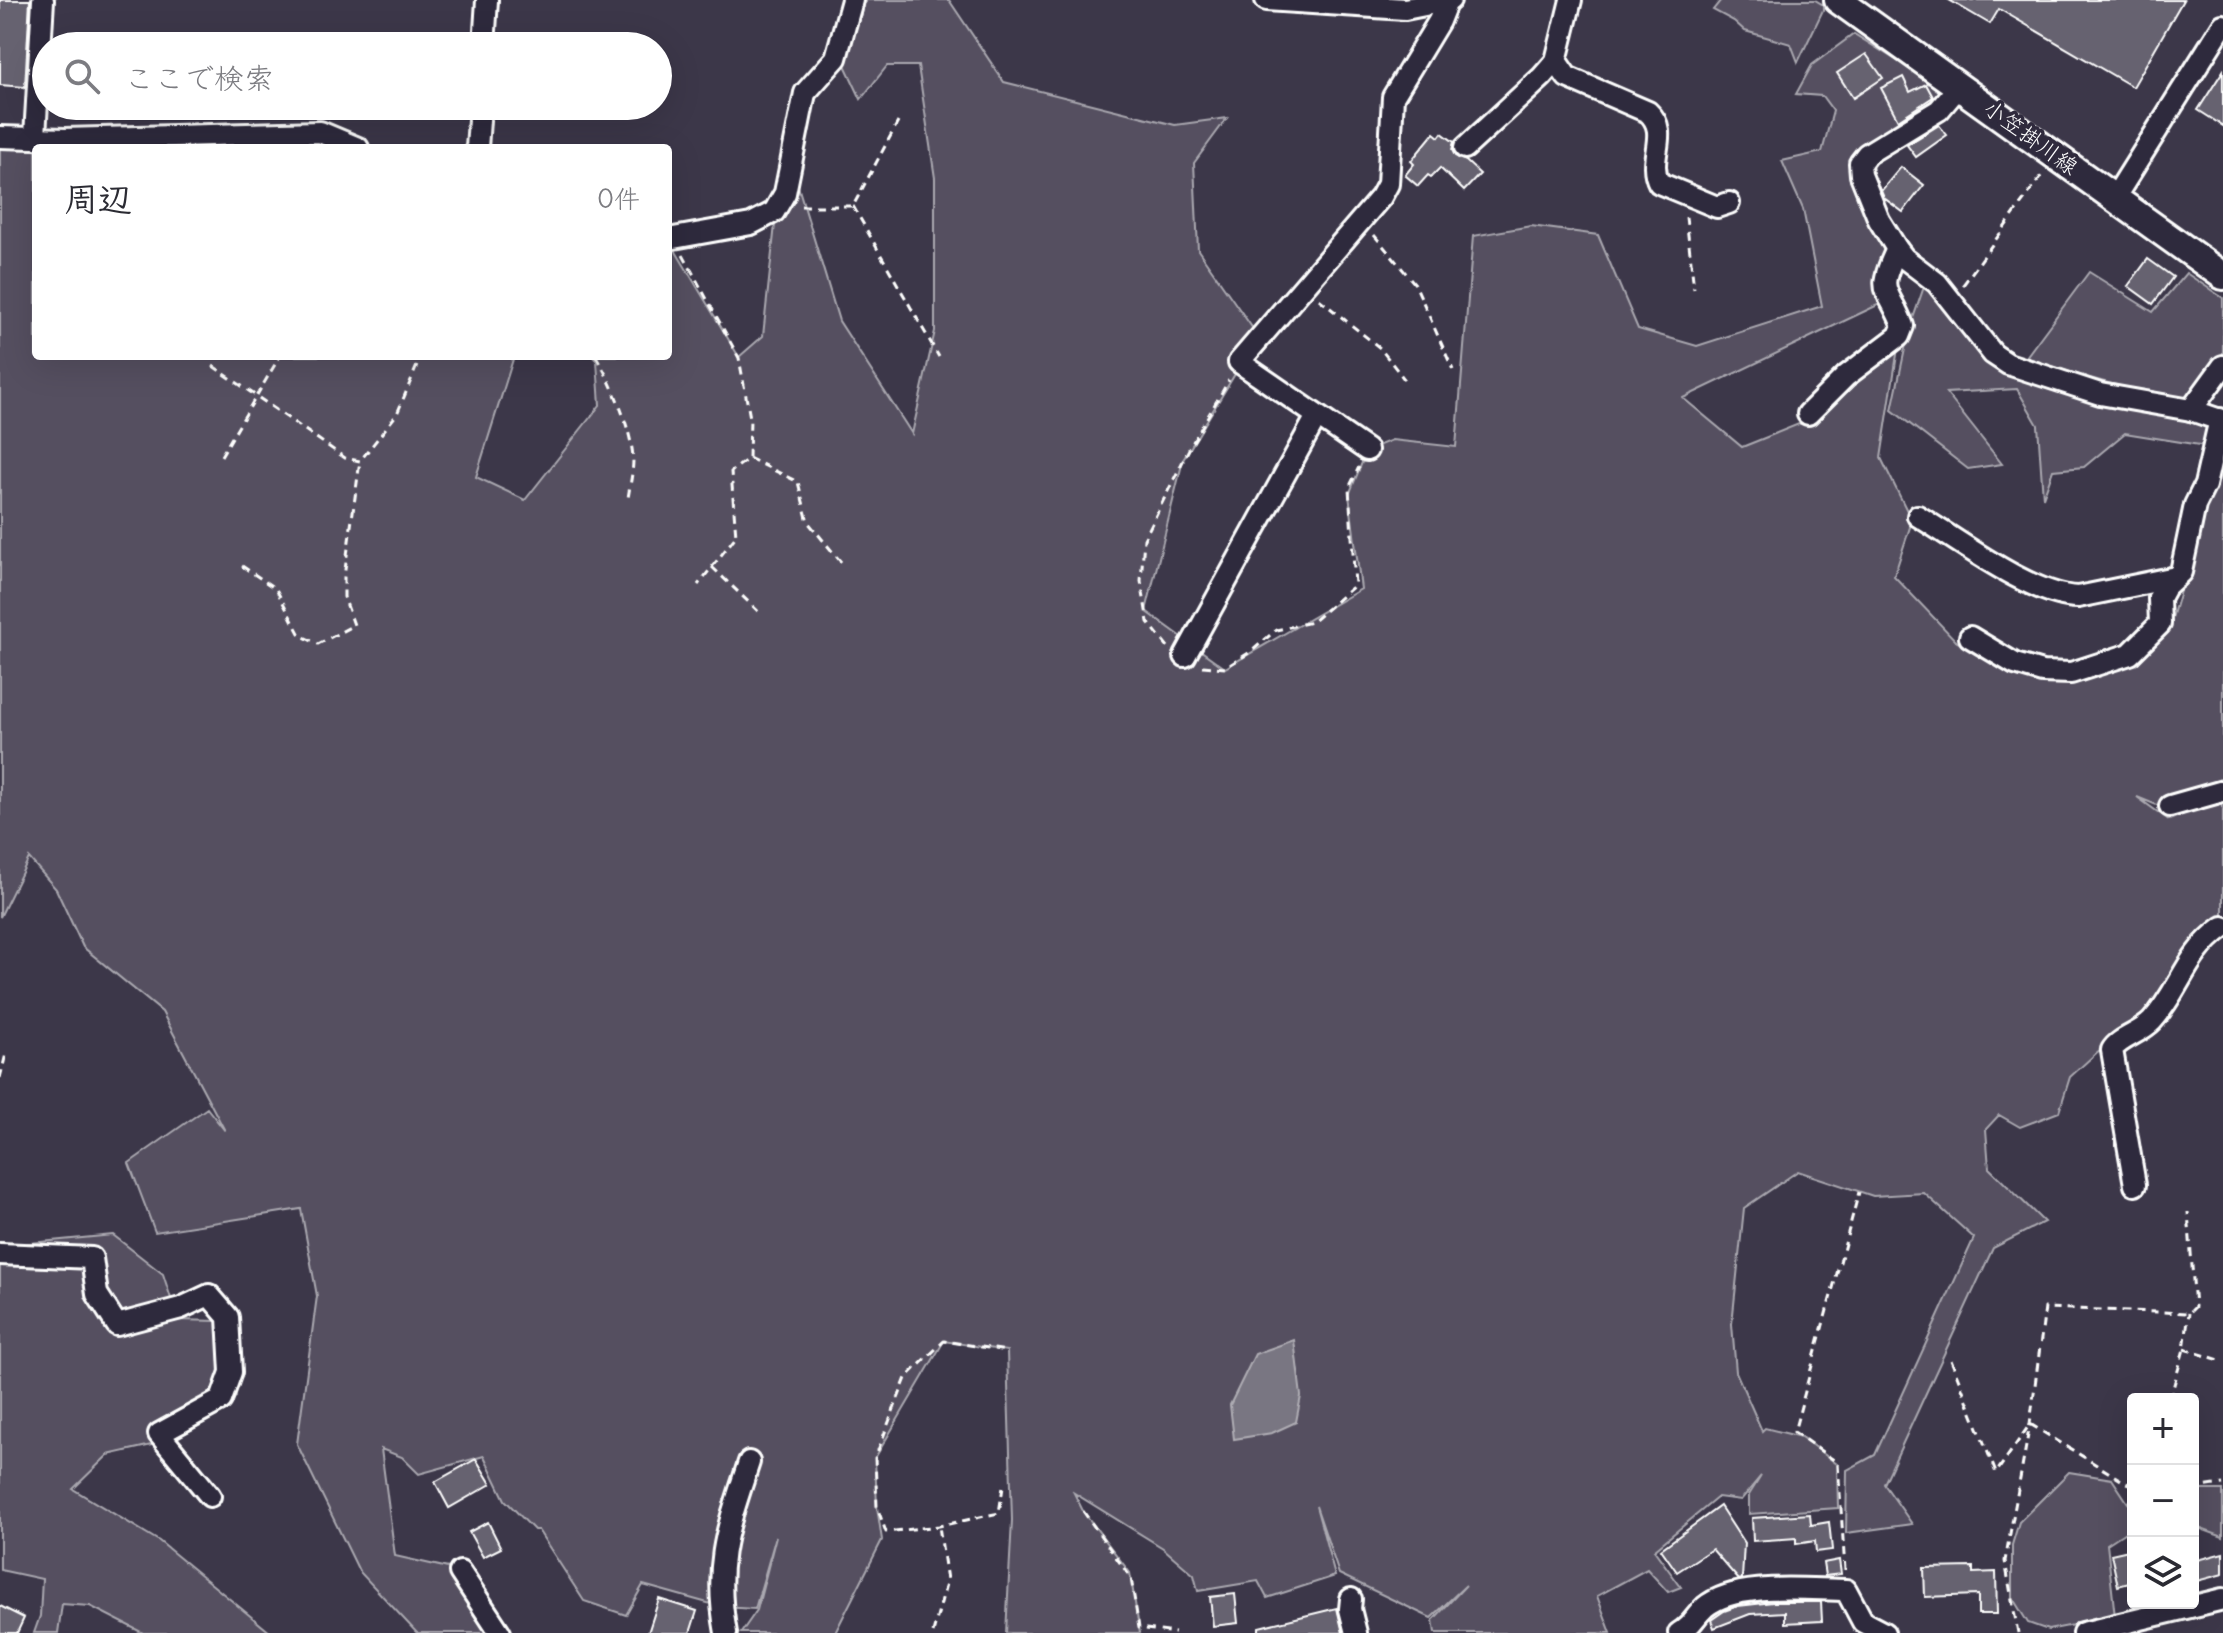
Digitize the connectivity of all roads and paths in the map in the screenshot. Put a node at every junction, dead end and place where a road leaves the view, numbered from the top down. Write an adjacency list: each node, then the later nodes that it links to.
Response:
1 (43, 0): 9 (street)
2 (487, 0): 10 (street)
3 (852, 0): 25 (street)
4 (1266, 0): 5 (street)
5 (1448, 0): 27 (street)
6 (1571, 0): 11 (street)
7 (1838, 0): 12 (main road, 小笠掛川線)
8 (2223, 25): 23 (street)
9 (41, 32)
10 (485, 32)
11 (1556, 61): 20 (street); 22 (street)
12 (1960, 85): 21 (main road, 小笠掛川線); 30 (street)
13 (36, 120): 16 (street)
14 (479, 120): 19 (street)
15 (898, 122): 26 (path)
16 (35, 136): 17 (street); 18 (street)
17 (0, 137)
18 (348, 144)
19 (477, 144)
20 (1465, 148)
21 (2056, 155): 23 (main road, 小笠掛川線); 34 (path)
22 (1683, 193): 24 (street); 33 (path)
23 (2115, 197): 31 (main road, 小笠掛川線)
24 (1729, 203)
25 (777, 206): 26 (path); 28 (street)
26 (853, 206): 35 (path)
27 (1362, 219): 32 (street); 41 (path)
28 (672, 238)
29 (672, 240): 50 (path)
30 (1897, 249): 34 (street); 45 (street)
31 (2223, 276)
32 (1303, 287): 42 (path); 46 (street)
33 (1694, 289)
34 (1952, 302): 44 (street)
35 (939, 357)
36 (278, 360): 43 (path)
37 (419, 360): 51 (path)
38 (599, 360): 52 (path)
39 (213, 366): 43 (path)
40 (2223, 366): 44 (street)
41 (1453, 370)
42 (1404, 379)
43 (256, 396): 49 (path); 51 (path)
44 (2191, 410): 47 (street)
45 (1808, 414)
46 (1317, 416): 48 (street); 61 (street)
47 (2221, 420): 57 (street)
48 (1367, 450)
49 (221, 456)
50 (749, 458): 54 (path); 56 (path)
51 (360, 461): 55 (path)
52 (628, 498)
53 (1918, 516): 57 (street)
54 (841, 562)
55 (242, 566)
56 (712, 567): 58 (path); 59 (path)
57 (2176, 577): 60 (street)
58 (698, 585)
59 (762, 615)
60 (1970, 637)
61 (1185, 656)
62 (2223, 791): 63 (street)
63 (2170, 806)
64 (2223, 927): 67 (street)
65 (6, 1054): 66 (path)
66 (0, 1078)
67 (2135, 1185)
68 (1859, 1192): 87 (path)
69 (2188, 1212): 71 (path)
70 (0, 1254): 83 (street)
71 (2189, 1313): 72 (path); 77 (path)
72 (2184, 1349): 75 (path); 76 (path)
73 (1007, 1351): 85 (path)
74 (1951, 1360): 77 (path)
75 (2223, 1361)
76 (2172, 1393)
77 (2030, 1424): 79 (path); 97 (path)
78 (749, 1462): 91 (street)
79 (2127, 1483)
80 (2223, 1484): 82 (path)
81 (1003, 1487): 85 (path)
82 (2199, 1487)
83 (210, 1496)
84 (1083, 1511): 93 (path)
85 (939, 1526): 92 (path)
86 (460, 1572): 90 (street)
87 (1846, 1590): 95 (street); 96 (street)
88 (1351, 1599): 94 (street)
89 (2223, 1599): 98 (street)
90 (500, 1633)
91 (726, 1633)
92 (933, 1633)
93 (1175, 1633)
94 (1356, 1633)
95 (1679, 1633)
96 (1884, 1633)
97 (2018, 1633)
98 (2083, 1633)

